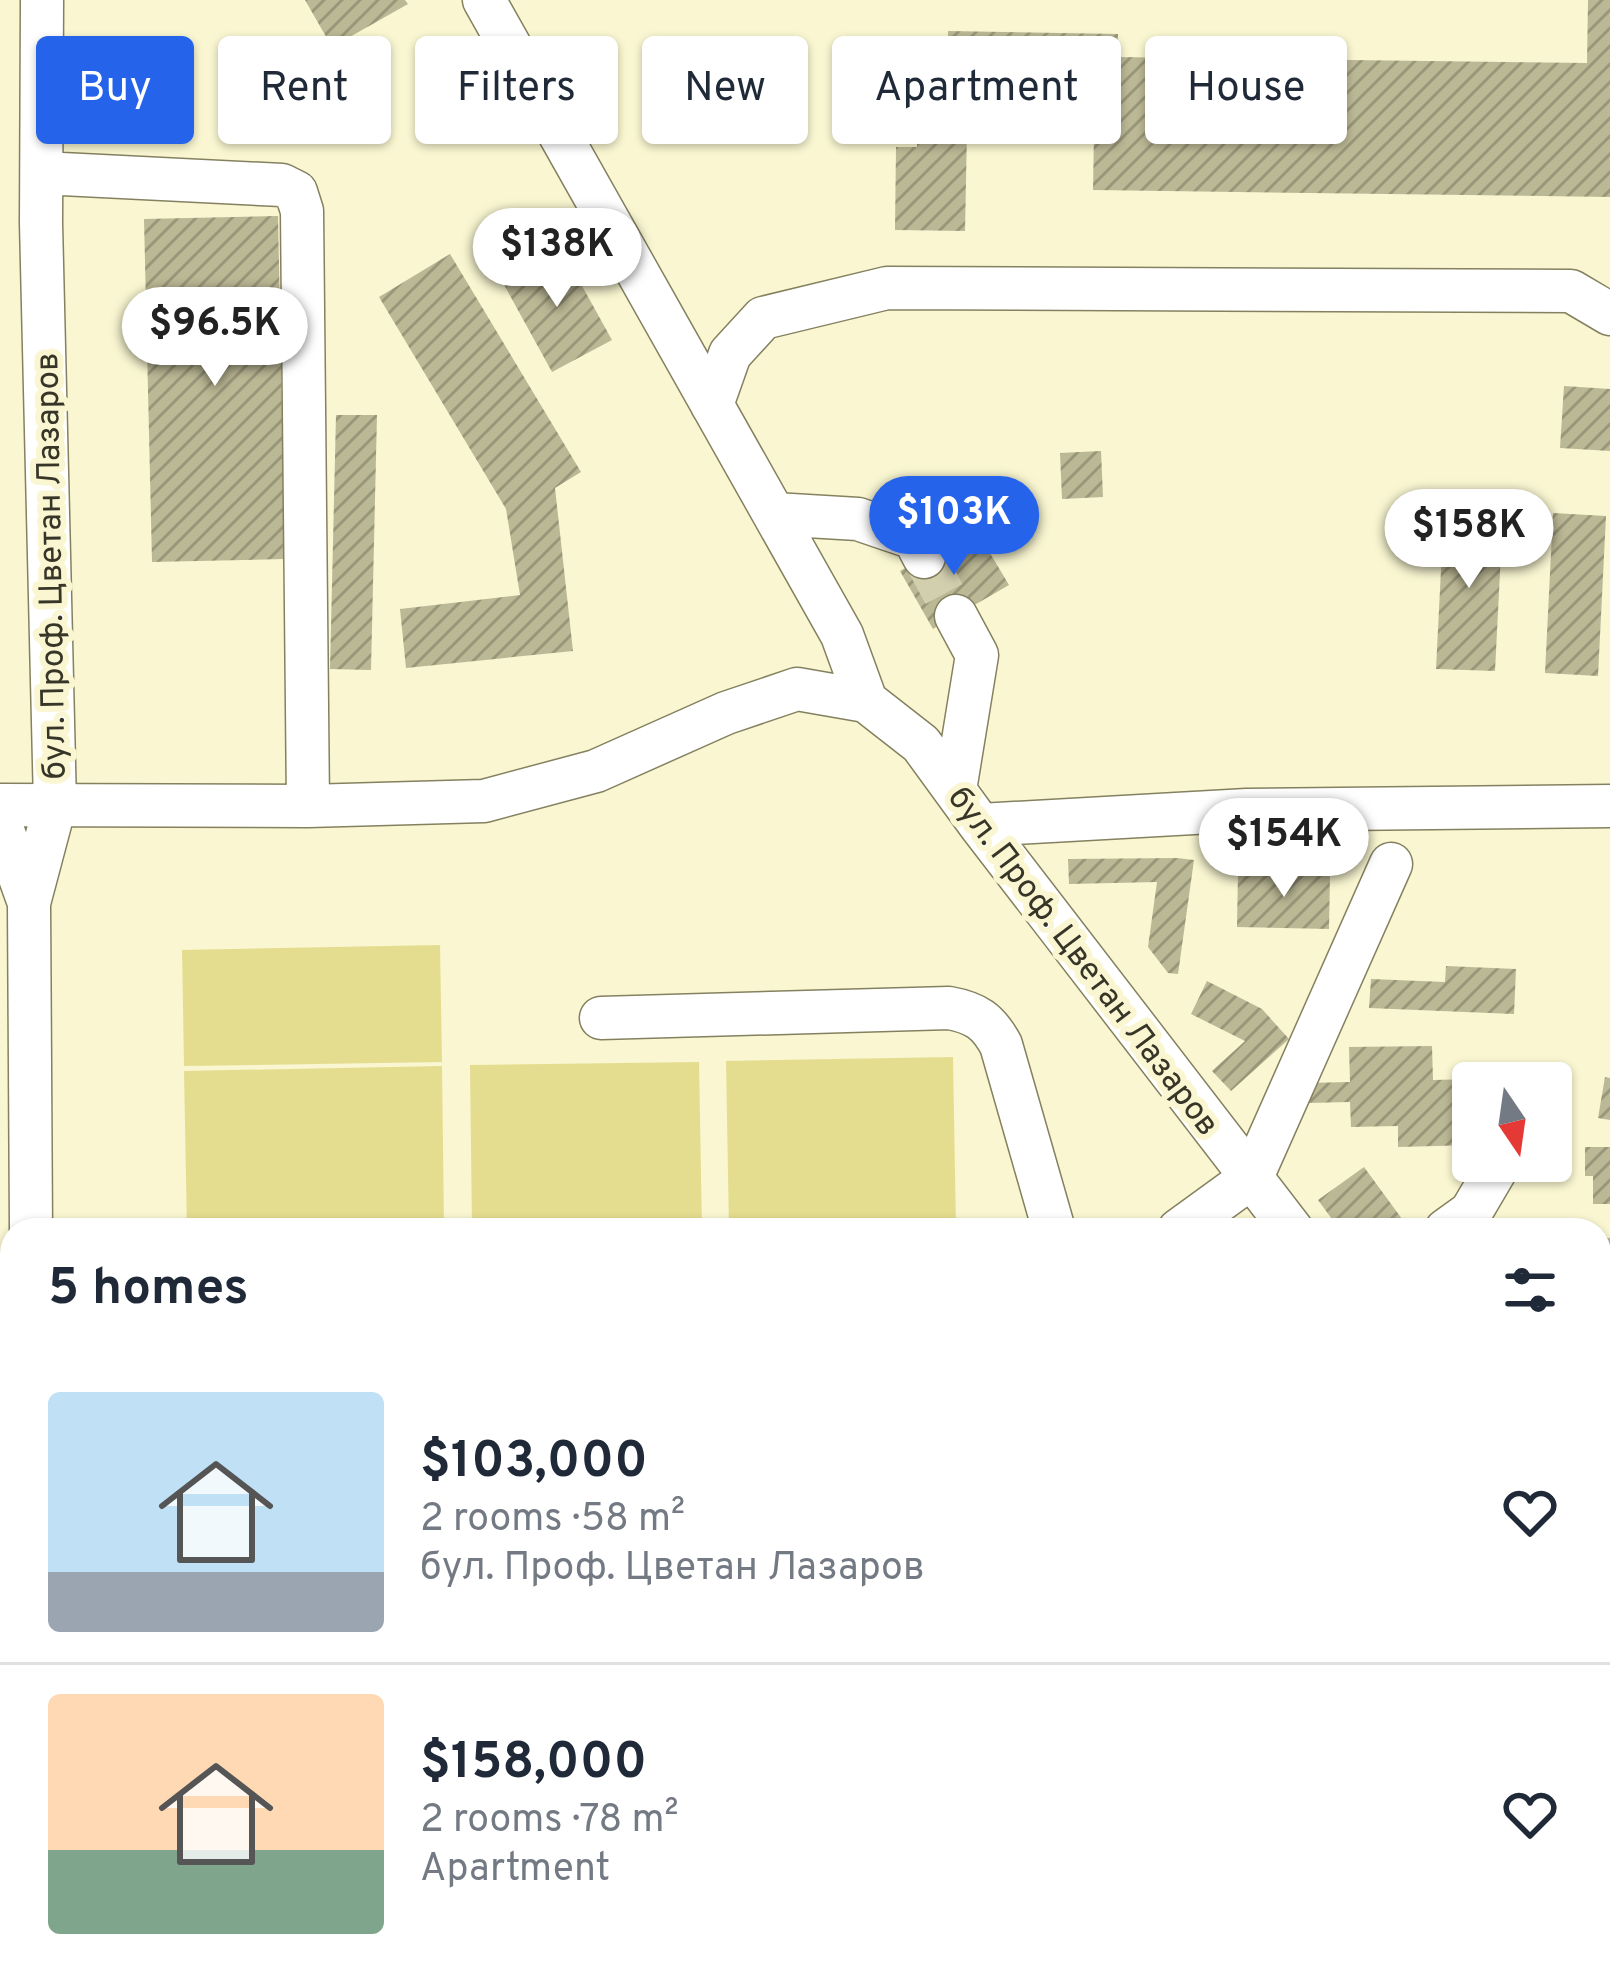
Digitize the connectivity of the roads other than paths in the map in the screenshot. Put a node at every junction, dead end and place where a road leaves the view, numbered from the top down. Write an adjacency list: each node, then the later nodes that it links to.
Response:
1 (42, 0): 3 (street, бул. Проф. Цветан Лазаров)
2 (484, 0): 5 (street)
3 (42, 173): 12 (street, бул. Проф. Цветан Лазаров); 13 (street)
4 (1610, 314): 5 (street)
5 (712, 405): 6 (street)
6 (774, 514): 7 (street); 9 (street)
7 (924, 557)
8 (956, 616): 10 (street)
9 (866, 700): 10 (street, бул. Проф. Цветан Лазаров); 13 (street, бул. Проф. Цветан Лазаров)
10 (955, 790): 16 (street, бул. Проф. Цветан Лазаров)
11 (0, 805): 12 (street)
12 (56, 805): 13 (street, бул. Проф. Цветан Лазаров); 18 (street)
13 (308, 806)
14 (1610, 806): 16 (street)
15 (0, 822): 18 (street)
16 (980, 825): 21 (street, бул. Проф. Цветан Лазаров)
17 (1391, 864): 21 (street)
18 (29, 903): 20 (street)
19 (601, 1018): 24 (street)
20 (15, 1157): 23 (street)
21 (1252, 1177): 25 (street); 26 (street, бул. Проф. Цветан Лазаров)
22 (1489, 1182): 27 (street)
23 (28, 1218)
24 (1051, 1218)
25 (1196, 1218)
26 (1283, 1218)
27 (1463, 1218)

